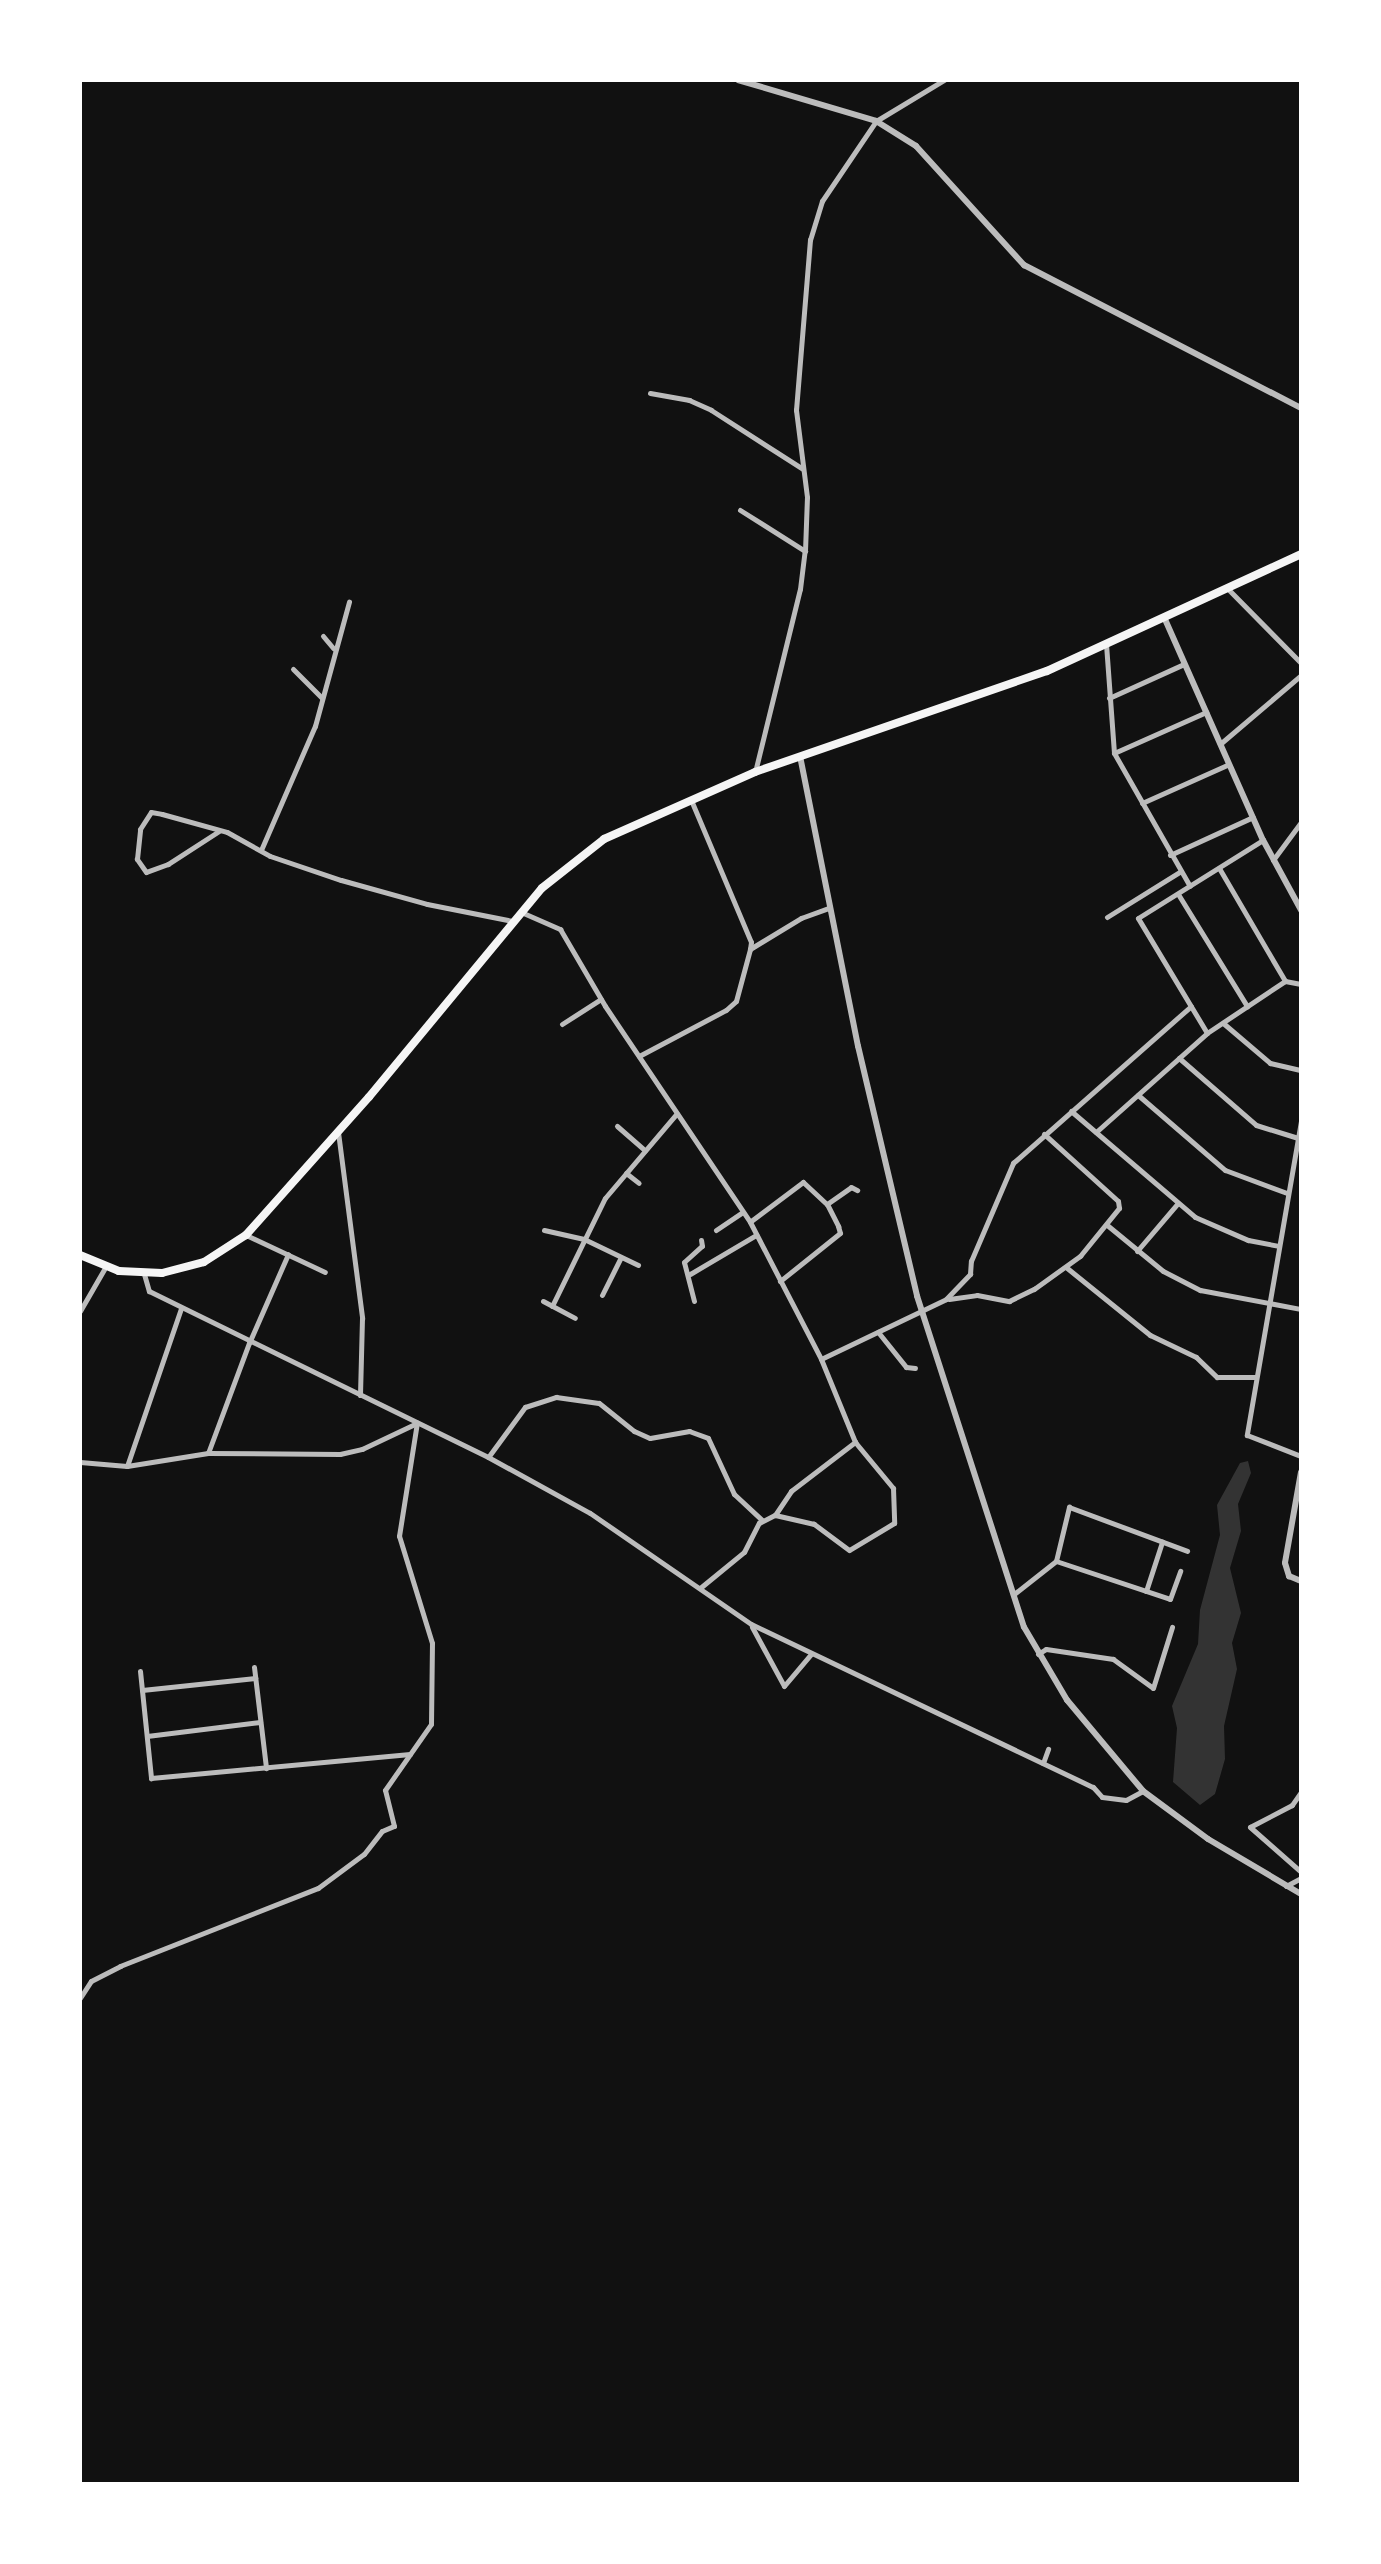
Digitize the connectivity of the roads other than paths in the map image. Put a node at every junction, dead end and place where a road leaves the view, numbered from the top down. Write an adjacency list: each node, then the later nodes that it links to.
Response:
1 (738, 80): 3 (street)
2 (944, 80): 3 (street)
3 (876, 122): 5 (street); 6 (street)
4 (650, 393): 6 (street)
5 (1301, 408)
6 (805, 470): 8 (street)
7 (740, 510): 8 (street)
8 (805, 551): 27 (street)
9 (1301, 554): 10 (main road)
10 (1227, 588): 12 (main road); 16 (street)
11 (348, 602): 15 (street)
12 (1164, 618): 14 (main road); 17 (street)
13 (323, 636): 15 (street)
14 (1106, 644): 21 (street); 25 (main road)
15 (333, 648): 20 (street)
16 (1301, 663)
17 (1184, 664): 21 (street); 22 (street)
18 (293, 668): 20 (street)
19 (1301, 674): 23 (street)
20 (322, 698): 34 (street)
21 (1109, 698): 24 (street)
22 (1206, 712): 23 (street); 24 (street)
23 (1220, 744): 26 (street)
24 (1114, 753): 29 (street)
25 (800, 756): 27 (main road); 41 (street)
26 (1230, 764): 29 (street); 30 (street)
27 (755, 772): 28 (main road)
28 (691, 800): 43 (main road); 46 (street)
29 (1142, 803): 35 (street)
30 (1253, 817): 33 (street); 35 (street)
31 (1301, 822): 36 (street)
32 (219, 831): 32 (street); 34 (street)
33 (1264, 840): 36 (street); 37 (street)
34 (261, 850): 45 (street)
35 (1170, 855): 38 (street)
36 (1273, 860): 42 (street)
37 (1219, 868): 39 (street); 47 (street)
38 (1181, 871): 39 (street); 44 (street)
39 (1190, 886): 40 (street)
40 (1178, 893): 50 (street); 51 (street)
41 (828, 908): 46 (street); 104 (street)
42 (1301, 910)
43 (521, 912): 45 (main road); 49 (street)
44 (1107, 917)
45 (513, 921): 63 (main road)
46 (750, 950): 55 (street)
47 (1285, 981): 48 (street); 51 (street)
48 (1301, 984)
49 (601, 999): 53 (street); 55 (street)
50 (1191, 1006): 54 (street); 59 (street)
51 (1248, 1006): 52 (street)
52 (1223, 1022): 54 (street); 57 (street)
53 (562, 1024)
54 (1207, 1033): 56 (street)
55 (639, 1056): 60 (street)
56 (1179, 1058): 58 (street); 66 (street)
57 (1301, 1070)
58 (1138, 1095): 64 (street); 71 (street)
59 (1071, 1111): 64 (street); 65 (street)
60 (677, 1112): 67 (street); 74 (street)
61 (1301, 1120): 66 (street)
62 (617, 1126): 67 (street)
63 (338, 1132): 79 (main road); 111 (street)
64 (1096, 1132): 73 (street)
65 (1044, 1134): 76 (street); 96 (street)
66 (1300, 1138): 71 (street)
67 (645, 1150): 68 (street)
68 (626, 1173): 69 (street); 81 (street)
69 (639, 1183)
70 (857, 1190): 72 (street)
71 (1287, 1194): 83 (street)
72 (826, 1204): 75 (street); 94 (street)
73 (1176, 1204): 83 (street); 84 (street)
74 (744, 1212): 75 (street); 78 (street)
75 (750, 1222): 80 (street)
76 (1106, 1225): 84 (street); 90 (street)
77 (544, 1230): 81 (street)
78 (716, 1230)
79 (246, 1235): 85 (street); 92 (main road)
80 (756, 1235): 93 (street); 94 (street)
81 (584, 1239): 87 (street); 100 (street)
82 (701, 1240): 93 (street)
83 (1278, 1246): 99 (street)
84 (1137, 1251): 99 (street)
85 (288, 1254): 91 (street); 107 (street)
86 (80, 1255): 89 (main road)
87 (621, 1257): 88 (street); 95 (street)
88 (638, 1265)
89 (106, 1266): 92 (main road); 103 (street)
90 (1068, 1268): 96 (street); 110 (street)
91 (325, 1272)
92 (144, 1274): 101 (street)
93 (690, 1274): 98 (street)
94 (780, 1281): 108 (street)
95 (602, 1295)
96 (946, 1299): 104 (street)
97 (542, 1301): 100 (street)
98 (694, 1302)
99 (1270, 1304): 102 (street); 110 (street)
100 (552, 1306): 105 (street)
101 (181, 1308): 107 (street); 118 (street)
102 (1301, 1309)
103 (80, 1311)
104 (922, 1312): 106 (street); 129 (street)
105 (575, 1318)
106 (878, 1332): 108 (street); 109 (street)
107 (248, 1343): 111 (street); 114 (street)
108 (821, 1360): 113 (street)
109 (915, 1368)
110 (1256, 1376): 116 (street)
111 (360, 1396): 112 (street)
112 (417, 1422): 114 (street); 115 (street); 141 (street)
113 (855, 1442): 120 (street); 120 (street)
114 (208, 1453): 118 (street)
115 (488, 1456): 121 (street); 127 (street)
116 (1301, 1456)
117 (80, 1462): 118 (street)
118 (127, 1466)
119 (1301, 1472): 126 (street)
120 (775, 1514): 121 (street)
121 (762, 1520): 127 (street)
122 (1162, 1542): 123 (street); 124 (street); 128 (street)
123 (1187, 1550)
124 (1056, 1560): 128 (street); 129 (street)
125 (1180, 1570): 128 (street)
126 (1301, 1581)
127 (700, 1588): 130 (street)
128 (1146, 1591)
129 (1012, 1596): 133 (street)
130 (750, 1624): 132 (street); 132 (street)
131 (1172, 1627): 133 (street)
132 (812, 1654): 142 (street)
133 (1038, 1654): 144 (street)
134 (254, 1668): 136 (street)
135 (140, 1671): 137 (street)
136 (255, 1678): 137 (street); 138 (street)
137 (142, 1690): 139 (street)
138 (260, 1722): 139 (street); 143 (street)
139 (146, 1736): 143 (street)
140 (1048, 1749): 142 (street)
141 (410, 1754): 143 (street); 151 (street)
142 (1043, 1763): 144 (street)
143 (266, 1768)
144 (1143, 1791): 149 (street)
145 (1301, 1792): 146 (street)
146 (1292, 1804): 147 (street); 148 (street)
147 (1301, 1813)
148 (1301, 1875): 149 (street)
149 (1286, 1886): 150 (street)
150 (1301, 1894)
151 (80, 1998)

